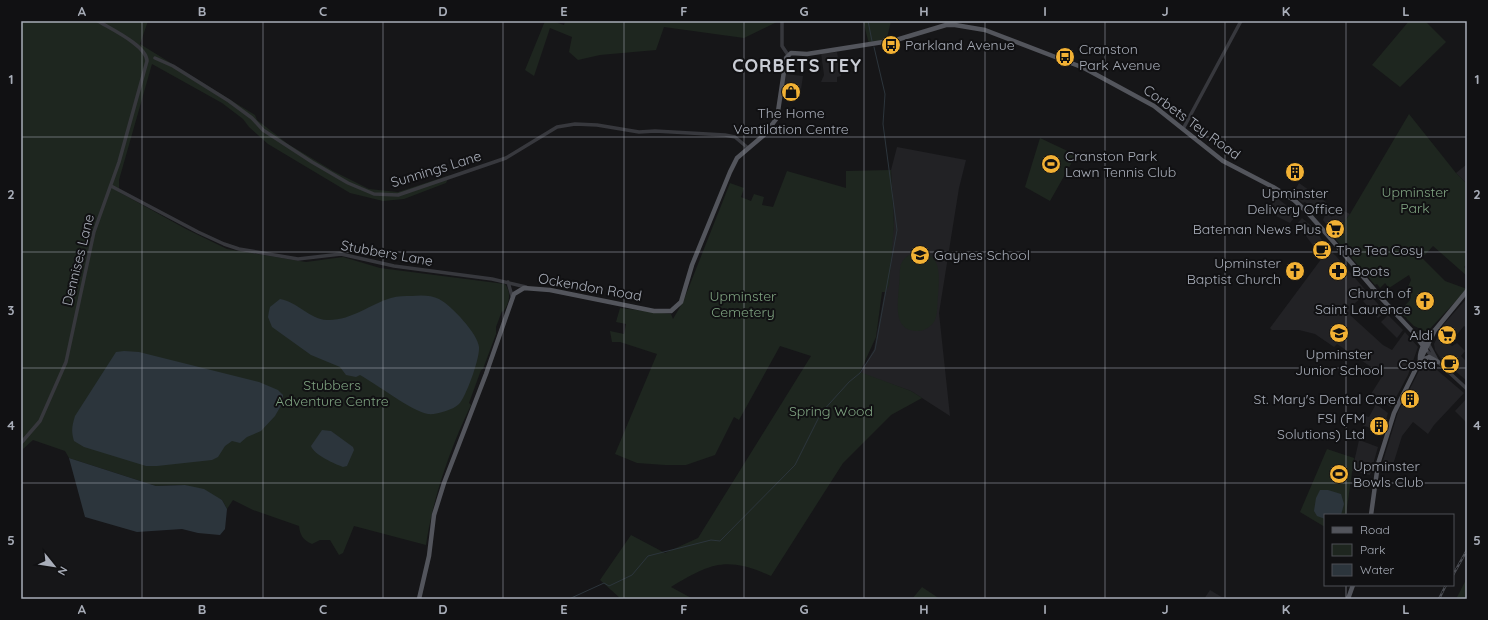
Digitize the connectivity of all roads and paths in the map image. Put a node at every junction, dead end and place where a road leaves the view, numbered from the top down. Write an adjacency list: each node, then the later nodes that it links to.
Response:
1 (98, 21): 8 (street, Dennises Lane)
2 (782, 21): 4 (street)
3 (1241, 21): 6 (street)
4 (788, 55): 6 (main road, Corbets Tey Road); 7 (main road, Ockendon Road)
5 (155, 58): 7 (street, Sunnings Lane)
6 (1183, 129): 14 (main road, Corbets Tey Road)
7 (748, 148): 10 (main road, Ockendon Road)
8 (111, 186): 9 (street, Stubbers Lane); 20 (street, Dennises Lane)
9 (508, 282): 10 (street, Stubbers Lane); 12 (street)
10 (529, 288): 12 (main road, Ockendon Road)
11 (1467, 291): 13 (main road)
12 (512, 296): 23 (main road)
13 (1435, 330): 15 (main road); 16 (main road)
14 (1413, 331): 15 (main road); 16 (main road, Corbets Tey Road)
15 (1430, 335): 16 (main road)
16 (1426, 346): 17 (main road); 18 (street)
17 (1419, 361): 18 (main road); 21 (main road)
18 (1438, 361): 19 (street)
19 (1467, 389)
20 (21, 443)
21 (1371, 514)
22 (1353, 586): 24 (main road)
23 (419, 599)
24 (1348, 599)

